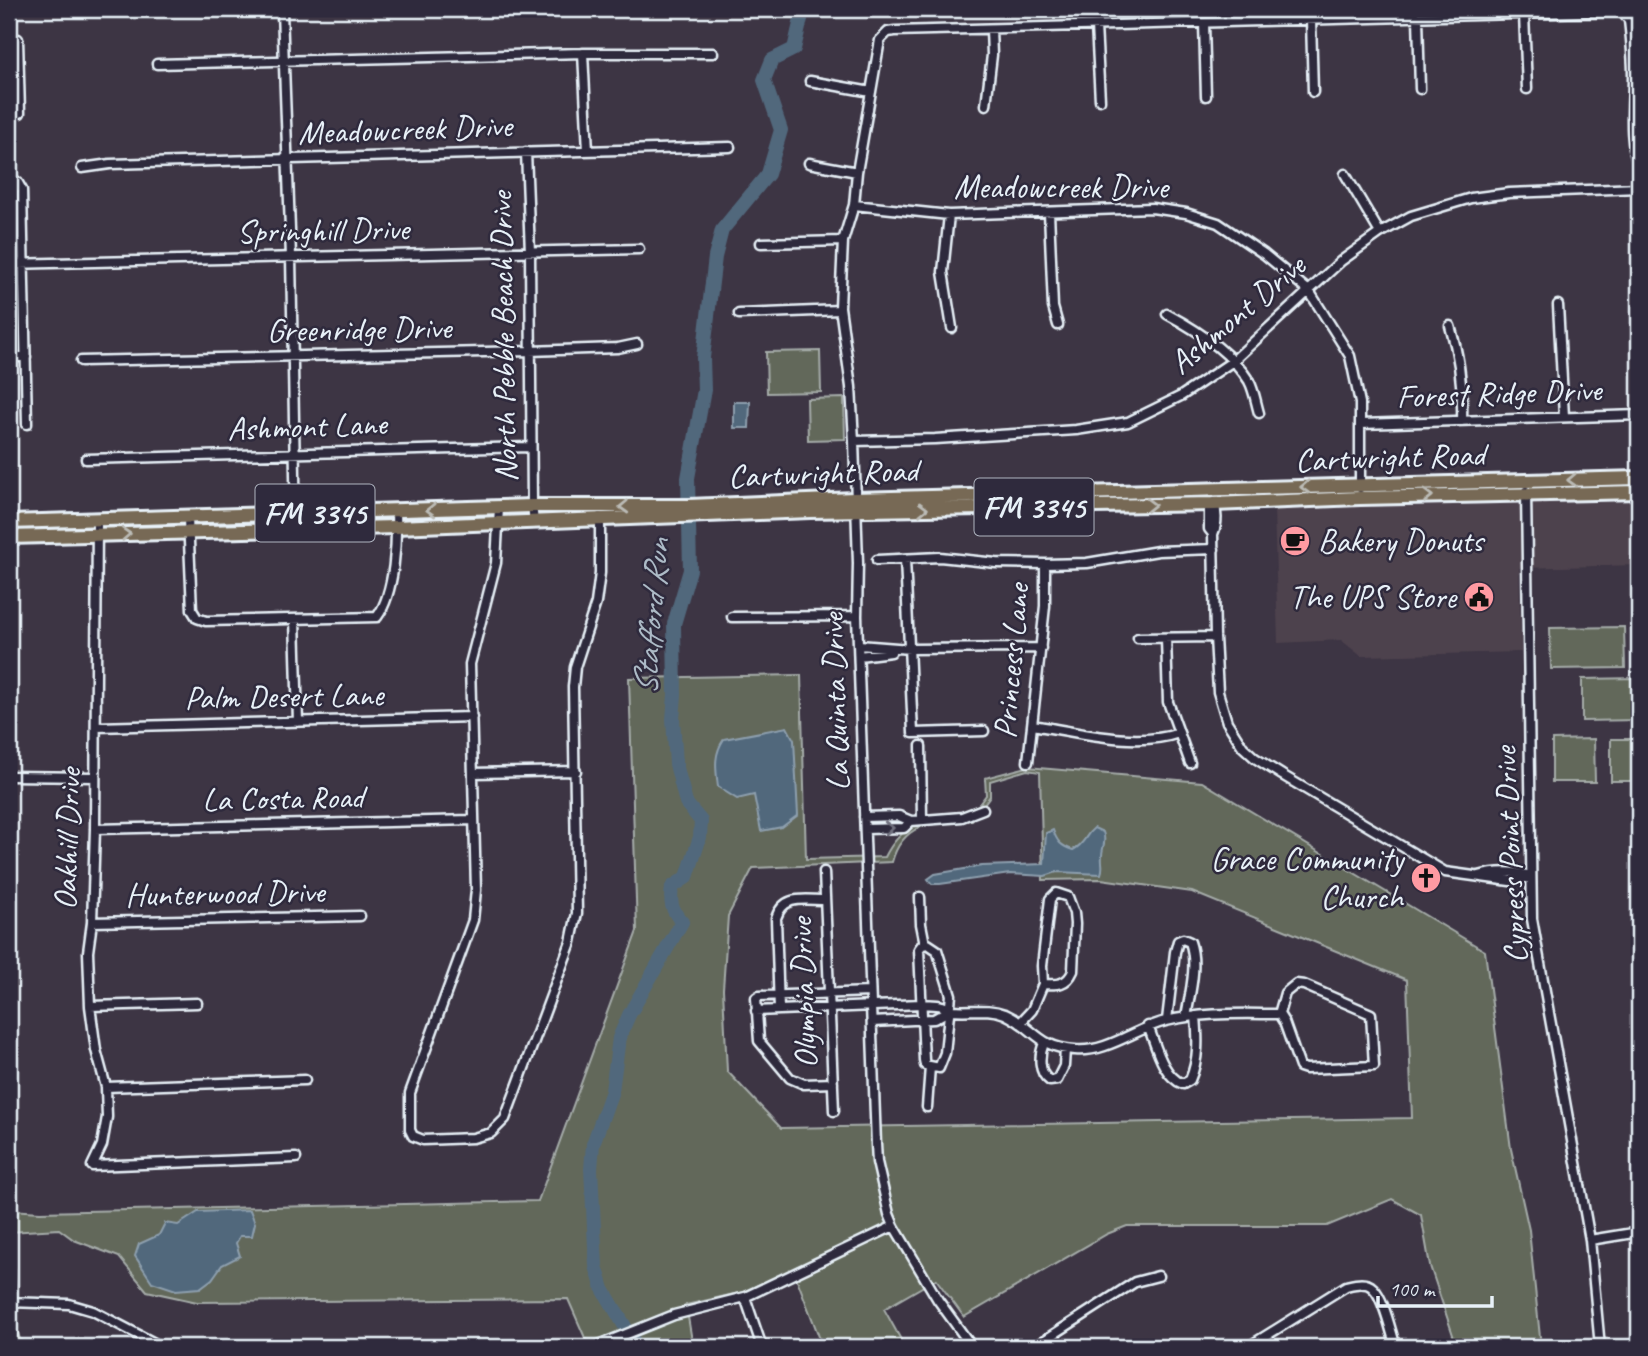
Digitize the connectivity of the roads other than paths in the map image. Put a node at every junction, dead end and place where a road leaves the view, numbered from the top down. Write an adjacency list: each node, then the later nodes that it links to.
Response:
1 (282, 11): 11 (street)
2 (1524, 14): 3 (street); 15 (street); 28 (street)
3 (1418, 17): 4 (street); 14 (street)
4 (1311, 20): 5 (street); 17 (street)
5 (1203, 23): 6 (street); 18 (street)
6 (1096, 26): 7 (street); 19 (street)
7 (991, 29): 16 (street, La Quinta Drive); 20 (street)
8 (9, 40): 21 (street)
9 (713, 53): 10 (street)
10 (583, 54): 11 (street); 23 (street)
11 (284, 61): 12 (street); 25 (street)
12 (157, 64)
13 (810, 81): 16 (street)
14 (1420, 89)
15 (1527, 89)
16 (871, 92): 29 (street, La Quinta Drive)
17 (1313, 92)
18 (1206, 96)
19 (1100, 100)
20 (986, 105)
21 (9, 113)
22 (730, 147): 23 (street, Meadowcreek Drive)
23 (588, 151): 24 (street, Meadowcreek Drive)
24 (526, 152): 25 (street, Meadowcreek Drive); 40 (street, North Pebble Beach Drive)
25 (287, 159): 27 (street, Meadowcreek Drive); 41 (street)
26 (809, 163): 29 (street)
27 (82, 168)
28 (1639, 168)
29 (857, 172): 33 (street, La Quinta Drive)
30 (1345, 174): 36 (street)
31 (9, 176): 43 (street)
32 (1639, 188): 36 (street, Ashmont Drive)
33 (854, 205): 35 (street, Meadowcreek Drive); 37 (street, La Quinta Drive)
34 (1049, 212): 35 (street, Meadowcreek Drive); 44 (street, Meadowcreek Drive); 49 (street)
35 (949, 215): 51 (street)
36 (1380, 233): 44 (street, Ashmont Drive)
37 (843, 241): 38 (street); 46 (street, La Quinta Drive)
38 (761, 243)
39 (639, 249): 40 (street, Springhill Drive)
40 (530, 252): 41 (street, Springhill Drive); 53 (street, North Pebble Beach Drive)
41 (291, 257): 43 (street, Springhill Drive); 56 (street)
42 (9, 264): 43 (street, Springhill Drive)
43 (25, 264): 55 (street)
44 (1310, 291): 57 (street, Ashmont Drive); 64 (street, Meadowcreek Drive)
45 (1558, 305): 61 (street)
46 (840, 310): 47 (street); 65 (street, La Quinta Drive)
47 (738, 314)
48 (1167, 314): 57 (street)
49 (1058, 326)
50 (1450, 327): 62 (street)
51 (952, 328)
52 (637, 344): 53 (street, Greenridge Drive)
53 (529, 351): 56 (street, Greenridge Drive); 66 (street, North Pebble Beach Drive)
54 (9, 357): 55 (street)
55 (26, 357): 63 (street)
56 (292, 357): 58 (street, Greenridge Drive); 67 (street)
57 (1233, 360): 59 (street); 65 (street, Ashmont Drive)
58 (81, 361)
59 (1259, 413)
60 (1639, 415): 61 (street, Forest Ridge Drive)
61 (1564, 417): 62 (street, Forest Ridge Drive)
62 (1462, 421): 64 (street, Forest Ridge Drive)
63 (27, 424)
64 (1361, 424): 72 (street, Meadowcreek Drive)
65 (854, 441): 75 (street, La Quinta Drive)
66 (531, 447): 67 (street, Ashmont Lane); 76 (street, North Pebble Beach Drive)
67 (295, 453): 68 (street, Ashmont Lane); 80 (street)
68 (86, 459)
69 (1639, 478): 70 (main road, Cartwright Road / FM 3345, one-way to 70)
70 (1526, 488): 72 (main road, Cartwright Road / FM 3345); 73 (main road, Cartwright Road / FM 3345); 125 (street, Cypress Point Drive)
71 (1213, 490): 72 (main road, Cartwright Road / FM 3345, one-way to 71); 74 (street); 75 (main road, Cartwright Road / FM 3345)
72 (1360, 491): 74 (main road, Cartwright Road / FM 3345)
73 (1639, 492)
74 (1214, 504): 75 (main road, Cartwright Road / FM 3345, one-way to 74); 90 (street)
75 (855, 505): 79 (main road, Cartwright Road / FM 3345); 94 (street, La Quinta Drive)
76 (531, 506): 77 (main road, Cartwright Road / FM 3345); 79 (main road, Cartwright Road / FM 3345); 82 (street, North Pebble Beach Drive)
77 (499, 508): 78 (main road, Cartwright Road / FM 3345, one-way to 78); 84 (street)
78 (396, 511): 80 (main road, Cartwright Road / FM 3345); 86 (street)
79 (600, 513): 82 (main road, Cartwright Road / FM 3345); 113 (street)
80 (296, 514): 85 (main road, Cartwright Road / FM 3345); 87 (street)
81 (97, 520): 83 (main road, Cartwright Road / FM 3345); 85 (main road, Cartwright Road / FM 3345); 88 (street, Oakhill Drive)
82 (534, 521): 84 (main road, Cartwright Road / FM 3345)
83 (9, 522)
84 (500, 522): 86 (main road, Cartwright Road / FM 3345); 104 (street)
85 (189, 524): 87 (main road, Cartwright Road / FM 3345); 88 (main road, Cartwright Road / FM 3345, one-way to 85); 96 (street)
86 (397, 527): 87 (main road, Cartwright Road / FM 3345); 96 (street)
87 (296, 529)
88 (97, 536): 89 (main road, Cartwright Road / FM 3345); 107 (street, Oakhill Drive)
89 (9, 537)
90 (1214, 549): 93 (street); 97 (street)
91 (905, 559): 92 (street); 93 (street); 102 (street)
92 (877, 560)
93 (1045, 564): 101 (street, Princess Lane)
94 (857, 616): 95 (street); 100 (street, La Quinta Drive)
95 (732, 617)
96 (295, 619): 105 (street)
97 (1215, 637): 99 (street); 125 (street)
98 (1138, 638): 99 (street)
99 (1166, 638): 109 (street)
100 (859, 645): 102 (street); 103 (street, La Quinta Drive)
101 (1041, 648): 102 (street); 106 (street, Princess Lane)
102 (910, 649): 103 (street); 108 (street)
103 (859, 656): 118 (street, La Quinta Drive)
104 (472, 717): 105 (street, Palm Desert Lane); 114 (street)
105 (298, 722): 107 (street, Palm Desert Lane)
106 (1032, 725): 109 (street); 111 (street, Princess Lane)
107 (97, 727): 116 (street, Oakhill Drive)
108 (984, 731)
109 (1179, 733): 112 (street)
110 (921, 746): 120 (street)
111 (1028, 762)
112 (1189, 763)
113 (576, 771): 114 (street); 119 (street)
114 (473, 773): 119 (street)
115 (9, 776): 116 (street)
116 (95, 777): 122 (street, Oakhill Drive)
117 (983, 809): 120 (street)
118 (864, 817): 121 (street); 123 (street, La Quinta Drive)
119 (472, 820): 122 (street, La Costa Road)
120 (922, 820): 121 (street)
121 (911, 821): 123 (street, one-way to 121)
122 (96, 829): 129 (street, Oakhill Drive)
123 (864, 829): 132 (street, La Quinta Drive)
124 (824, 872): 127 (street, Olympia Drive)
125 (1531, 876): 161 (street, Cypress Point Drive)
126 (920, 897): 130 (street)
127 (825, 900): 133 (street, Olympia Drive); 134 (street)
128 (360, 916): 129 (street, Hunterwood Drive)
129 (92, 922): 137 (street, Oakhill Drive)
130 (926, 944): 136 (street); 141 (street)
131 (1043, 984): 131 (street); 148 (street)
132 (870, 992): 133 (street); 138 (street, La Quinta Drive)
133 (829, 993): 134 (street); 139 (street, Olympia Drive)
134 (779, 995): 140 (street); 142 (street)
135 (197, 1003): 137 (street)
136 (921, 1004): 138 (street); 141 (street); 145 (street)
137 (90, 1006): 155 (street, Oakhill Drive)
138 (871, 1006): 139 (street); 147 (street, La Quinta Drive)
139 (830, 1007): 140 (street); 154 (street, Olympia Drive)
140 (779, 1010): 142 (street)
141 (950, 1010): 145 (street); 148 (street); 152 (street)
142 (756, 1011): 154 (street)
143 (1279, 1014): 143 (street); 144 (street)
144 (1191, 1017): 146 (street); 146 (street); 149 (street)
145 (922, 1020): 147 (street); 152 (street)
146 (1167, 1020): 149 (street)
147 (872, 1022): 159 (street, La Quinta Drive)
148 (1020, 1023): 150 (street)
149 (1148, 1026): 151 (street)
150 (1044, 1043): 151 (street); 151 (street)
151 (1065, 1049)
152 (930, 1067): 156 (street)
153 (305, 1080): 155 (street)
154 (833, 1083): 157 (street, Olympia Drive)
155 (106, 1087): 158 (street, Oakhill Drive)
156 (928, 1107)
157 (834, 1111)
158 (296, 1158)
159 (894, 1226): 164 (street); 169 (street, La Quinta Drive)
160 (1639, 1232): 161 (street)
161 (1590, 1240): 173 (street, Cypress Point Drive)
162 (9, 1270): 165 (street)
163 (1158, 1276): 170 (street)
164 (745, 1297): 167 (street); 168 (street)
165 (10, 1302): 166 (street)
166 (162, 1347)
167 (594, 1347)
168 (762, 1347)
169 (972, 1347)
170 (1034, 1347)
171 (1248, 1347): 172 (street)
172 (1396, 1347)
173 (1600, 1347)

